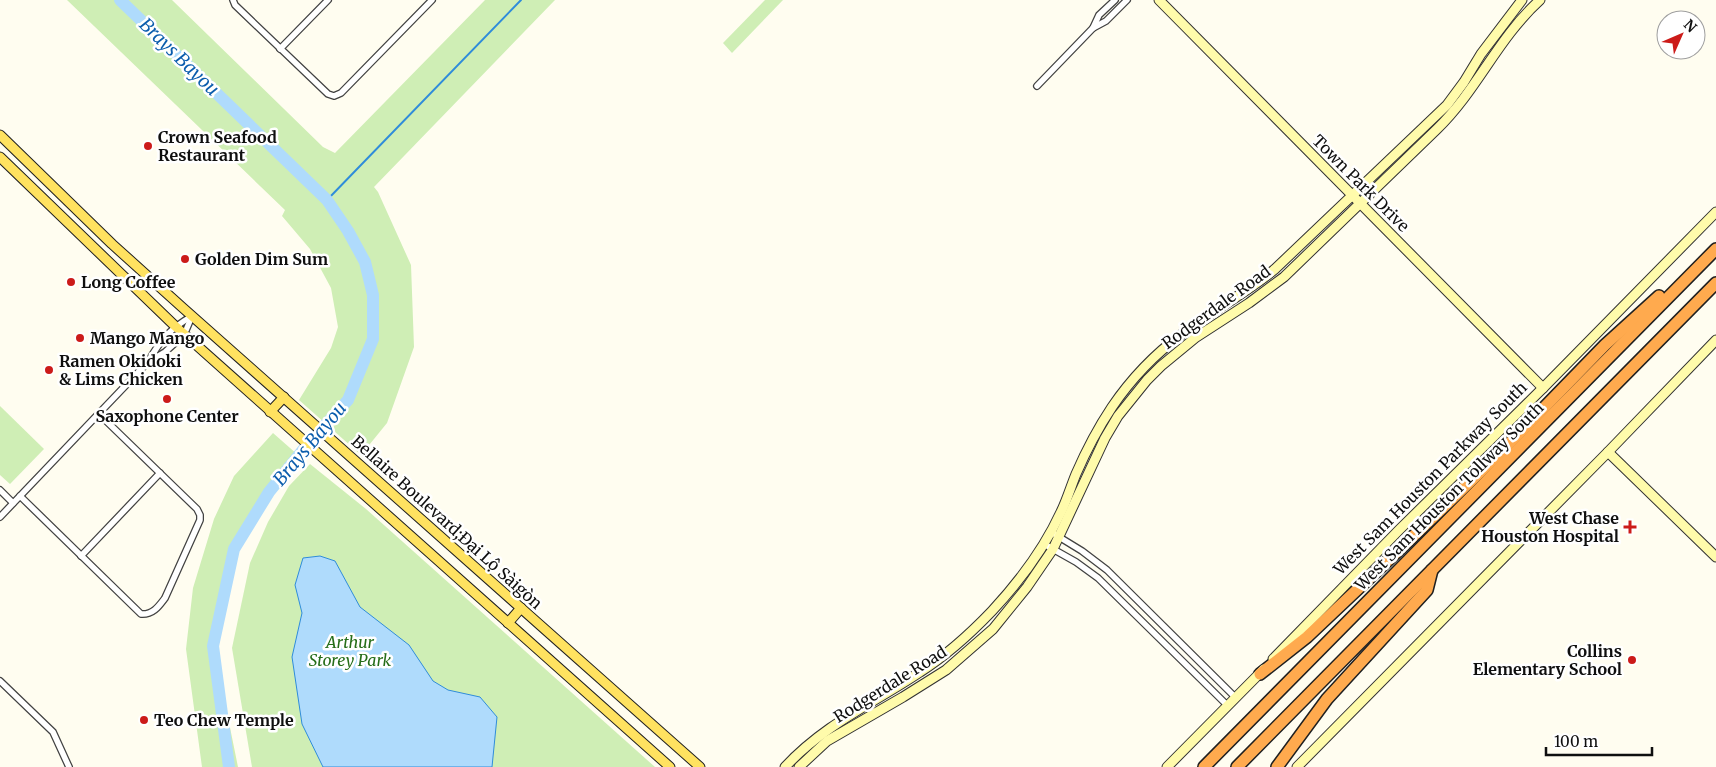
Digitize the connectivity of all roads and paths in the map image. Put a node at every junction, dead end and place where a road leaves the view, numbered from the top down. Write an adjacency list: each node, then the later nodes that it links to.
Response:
1 (232, 0): 10 (street)
2 (328, 0): 10 (street)
3 (432, 0): 10 (street)
4 (1114, 0): 9 (street)
5 (1127, 0): 9 (street)
6 (1159, 0): 14 (street, Town Park Drive)
7 (1522, 0): 14 (street, Rodgerdale Road)
8 (1540, 0): 15 (street, Rodgerdale Road)
9 (1093, 28): 11 (street)
10 (280, 48)
11 (1037, 86)
12 (0, 135): 21 (main road, Bellaire Boulevard;Đại Lộ Sàigòn)
13 (0, 157): 22 (main road)
14 (1353, 196): 15 (street, Town Park Drive); 19 (street, Rodgerdale Road)
15 (1360, 203): 20 (street, Rodgerdale Road); 28 (street, Town Park Drive)
16 (1716, 212): 28 (street, West Sam Houston Parkway South)
17 (1716, 247): 53 (highway); 65 (highway, West Sam Houston Tollway South)
18 (1716, 282): 46 (highway)
19 (1258, 283): 20 (street); 25 (street, Rodgerdale Road)
20 (1264, 291): 27 (street, Rodgerdale Road)
21 (192, 316): 22 (street); 23 (street); 31 (main road, Bellaire Boulevard;Đại Lộ Sàigòn)
22 (175, 326): 23 (main road); 26 (street)
23 (184, 335): 26 (street); 32 (main road)
24 (1716, 340): 34 (street)
25 (1153, 358): 27 (street); 29 (street, Rodgerdale Road)
26 (148, 362): 33 (street)
27 (1161, 366): 30 (street, Rodgerdale Road)
28 (1543, 388): 53 (street, West Sam Houston Parkway South)
29 (1126, 389): 30 (street); 40 (street, Rodgerdale Road)
30 (1134, 396): 41 (street, Rodgerdale Road)
31 (284, 397): 32 (main road); 47 (main road, Bellaire Boulevard;Đại Lộ Sàigòn)
32 (270, 412): 50 (main road)
33 (98, 414): 35 (street); 37 (street)
34 (1608, 452): 45 (street); 68 (street)
35 (160, 473): 44 (street); 44 (street)
36 (0, 490): 38 (street)
37 (20, 496): 38 (street); 44 (street)
38 (13, 503): 39 (street)
39 (0, 517)
40 (1051, 532): 41 (street); 42 (street, Rodgerdale Road)
41 (1060, 538): 43 (street, Rodgerdale Road); 48 (street)
42 (1044, 544): 43 (street); 51 (street, Rodgerdale Road)
43 (1053, 549): 49 (street); 52 (street, Rodgerdale Road)
44 (81, 556)
45 (1716, 557)
46 (1432, 570): 66 (highway); 67 (highway)
47 (521, 608): 50 (main road); 61 (main road, Bellaire Boulevard;Đại Lộ Sàigòn)
48 (1146, 608): 49 (street); 55 (street)
49 (1137, 617): 56 (street)
50 (508, 623): 60 (main road)
51 (939, 660): 52 (street); 57 (street, Rodgerdale Road)
52 (946, 670): 58 (street, Rodgerdale Road)
53 (1260, 674): 55 (street, West Sam Houston Parkway South)
54 (0, 681): 59 (street)
55 (1236, 698): 56 (street, West Sam Houston Parkway South)
56 (1228, 706): 64 (street, West Sam Houston Parkway South)
57 (839, 721): 58 (street); 62 (street, Rodgerdale Road)
58 (844, 730): 63 (street, Rodgerdale Road)
59 (69, 767)
60 (670, 767)
61 (700, 767)
62 (785, 767)
63 (799, 767)
64 (1167, 767)
65 (1204, 767)
66 (1237, 767)
67 (1278, 767)
68 (1297, 767)

